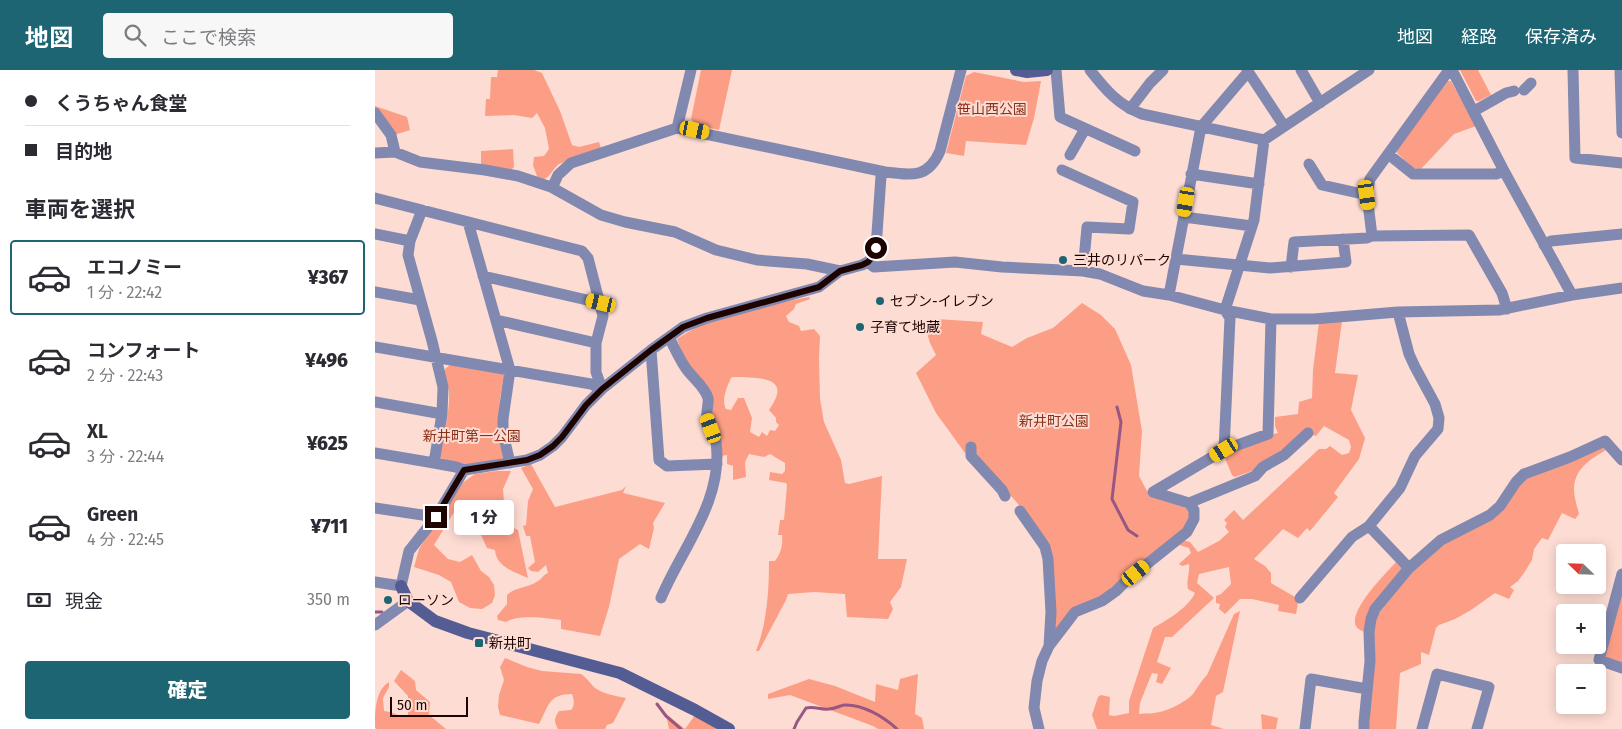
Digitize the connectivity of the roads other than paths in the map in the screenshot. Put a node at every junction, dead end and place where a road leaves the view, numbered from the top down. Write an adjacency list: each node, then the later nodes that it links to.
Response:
1 (691, 70): 22 (street)
2 (961, 70): 35 (street)
3 (1016, 70): 4 (street)
4 (1047, 70)
5 (1056, 70): 23 (street)
6 (1089, 70): 17 (street)
7 (1163, 70): 17 (street)
8 (1301, 70): 16 (street)
9 (1369, 70): 14 (street)
10 (1450, 70): 18 (street); 29 (street)
11 (1573, 70): 31 (street)
12 (1619, 70): 24 (street)
13 (1247, 71): 20 (street); 21 (street)
14 (1355, 74): 16 (street)
15 (1523, 88): 18 (street)
16 (1320, 103): 21 (street)
17 (1129, 109): 20 (street)
18 (1474, 110): 34 (street)
19 (375, 114): 27 (street)
20 (1201, 126): 25 (street); 36 (street)
21 (1284, 126): 25 (street)
22 (677, 128): 35 (street); 38 (street)
23 (1085, 129): 26 (street); 30 (street)
24 (1622, 133)
25 (1265, 140): 37 (street)
26 (1135, 151)
27 (395, 152): 28 (street); 38 (street)
28 (375, 153)
29 (1388, 154): 34 (street); 39 (street)
30 (1070, 155)
31 (1622, 163)
32 (1309, 164): 39 (street)
33 (1061, 170): 56 (street)
34 (1504, 170): 50 (street)
35 (885, 172): 52 (street)
36 (1191, 174): 37 (street); 42 (street)
37 (1259, 184): 44 (street)
38 (551, 187): 55 (street)
39 (1367, 195): 47 (street)
40 (375, 198): 41 (street)
41 (422, 210): 43 (street); 49 (street)
42 (1184, 217): 44 (street); 51 (street)
43 (468, 222): 57 (street); 63 (street)
44 (1252, 226): 53 (street)
45 (375, 234): 49 (street)
46 (1622, 234): 50 (street)
47 (1372, 236): 48 (street); 64 (street)
48 (1343, 239): 54 (street); 54 (street)
49 (410, 241): 62 (street)
50 (1544, 244): 61 (street)
51 (1176, 259): 53 (street); 60 (street)
52 (868, 262): 55 (street); 56 (street)
53 (1239, 266): 54 (street); 65 (street)
54 (1291, 267)
55 (840, 271): 69 (street)
56 (1083, 271): 60 (street)
57 (483, 276): 63 (street); 68 (street)
58 (1622, 288): 61 (street)
59 (375, 292): 62 (street)
60 (1169, 295): 65 (street)
61 (1572, 295): 64 (street)
62 (420, 300): 73 (street)
63 (601, 303): 70 (street)
64 (1507, 309): 66 (street)
65 (1225, 310): 67 (street); 80 (street)
66 (1397, 312): 67 (street); 92 (street)
67 (1271, 319): 80 (street)
68 (496, 320): 70 (street); 74 (street)
69 (669, 337): 72 (street); 85 (street)
70 (596, 343): 75 (street)
71 (375, 347): 73 (street)
72 (651, 350): 75 (street); 85 (street)
73 (436, 358): 74 (street); 77 (street)
74 (510, 370): 75 (street); 84 (street)
75 (602, 389): 84 (street)
76 (375, 402): 77 (street)
77 (442, 414): 83 (street)
78 (1308, 433): 88 (street)
79 (971, 447): 87 (street)
80 (1224, 450): 88 (street)
81 (375, 453): 83 (street)
82 (1622, 460): 93 (street)
83 (434, 463): 86 (street)
84 (509, 463): 86 (street)
85 (717, 464): 97 (street)
86 (464, 470): 91 (street)
87 (1005, 496)
88 (1189, 503): 101 (street)
89 (375, 508): 91 (street)
90 (1020, 511): 101 (street)
91 (436, 517): 96 (street)
92 (1369, 526): 93 (street); 98 (street)
93 (1409, 568): 103 (street)
94 (1622, 574): 102 (street)
95 (375, 582): 96 (street)
96 (401, 586): 99 (street)
97 (661, 598)
98 (1300, 598)
99 (408, 601): 100 (street); 104 (street)
100 (375, 625)
101 (1049, 646): 105 (street)
102 (1622, 668)
103 (1367, 689): 106 (street); 107 (street)
104 (729, 729)
105 (1039, 729)
106 (1305, 729)
107 (1365, 729)
108 (1423, 729): 109 (street)
109 (1477, 729)

